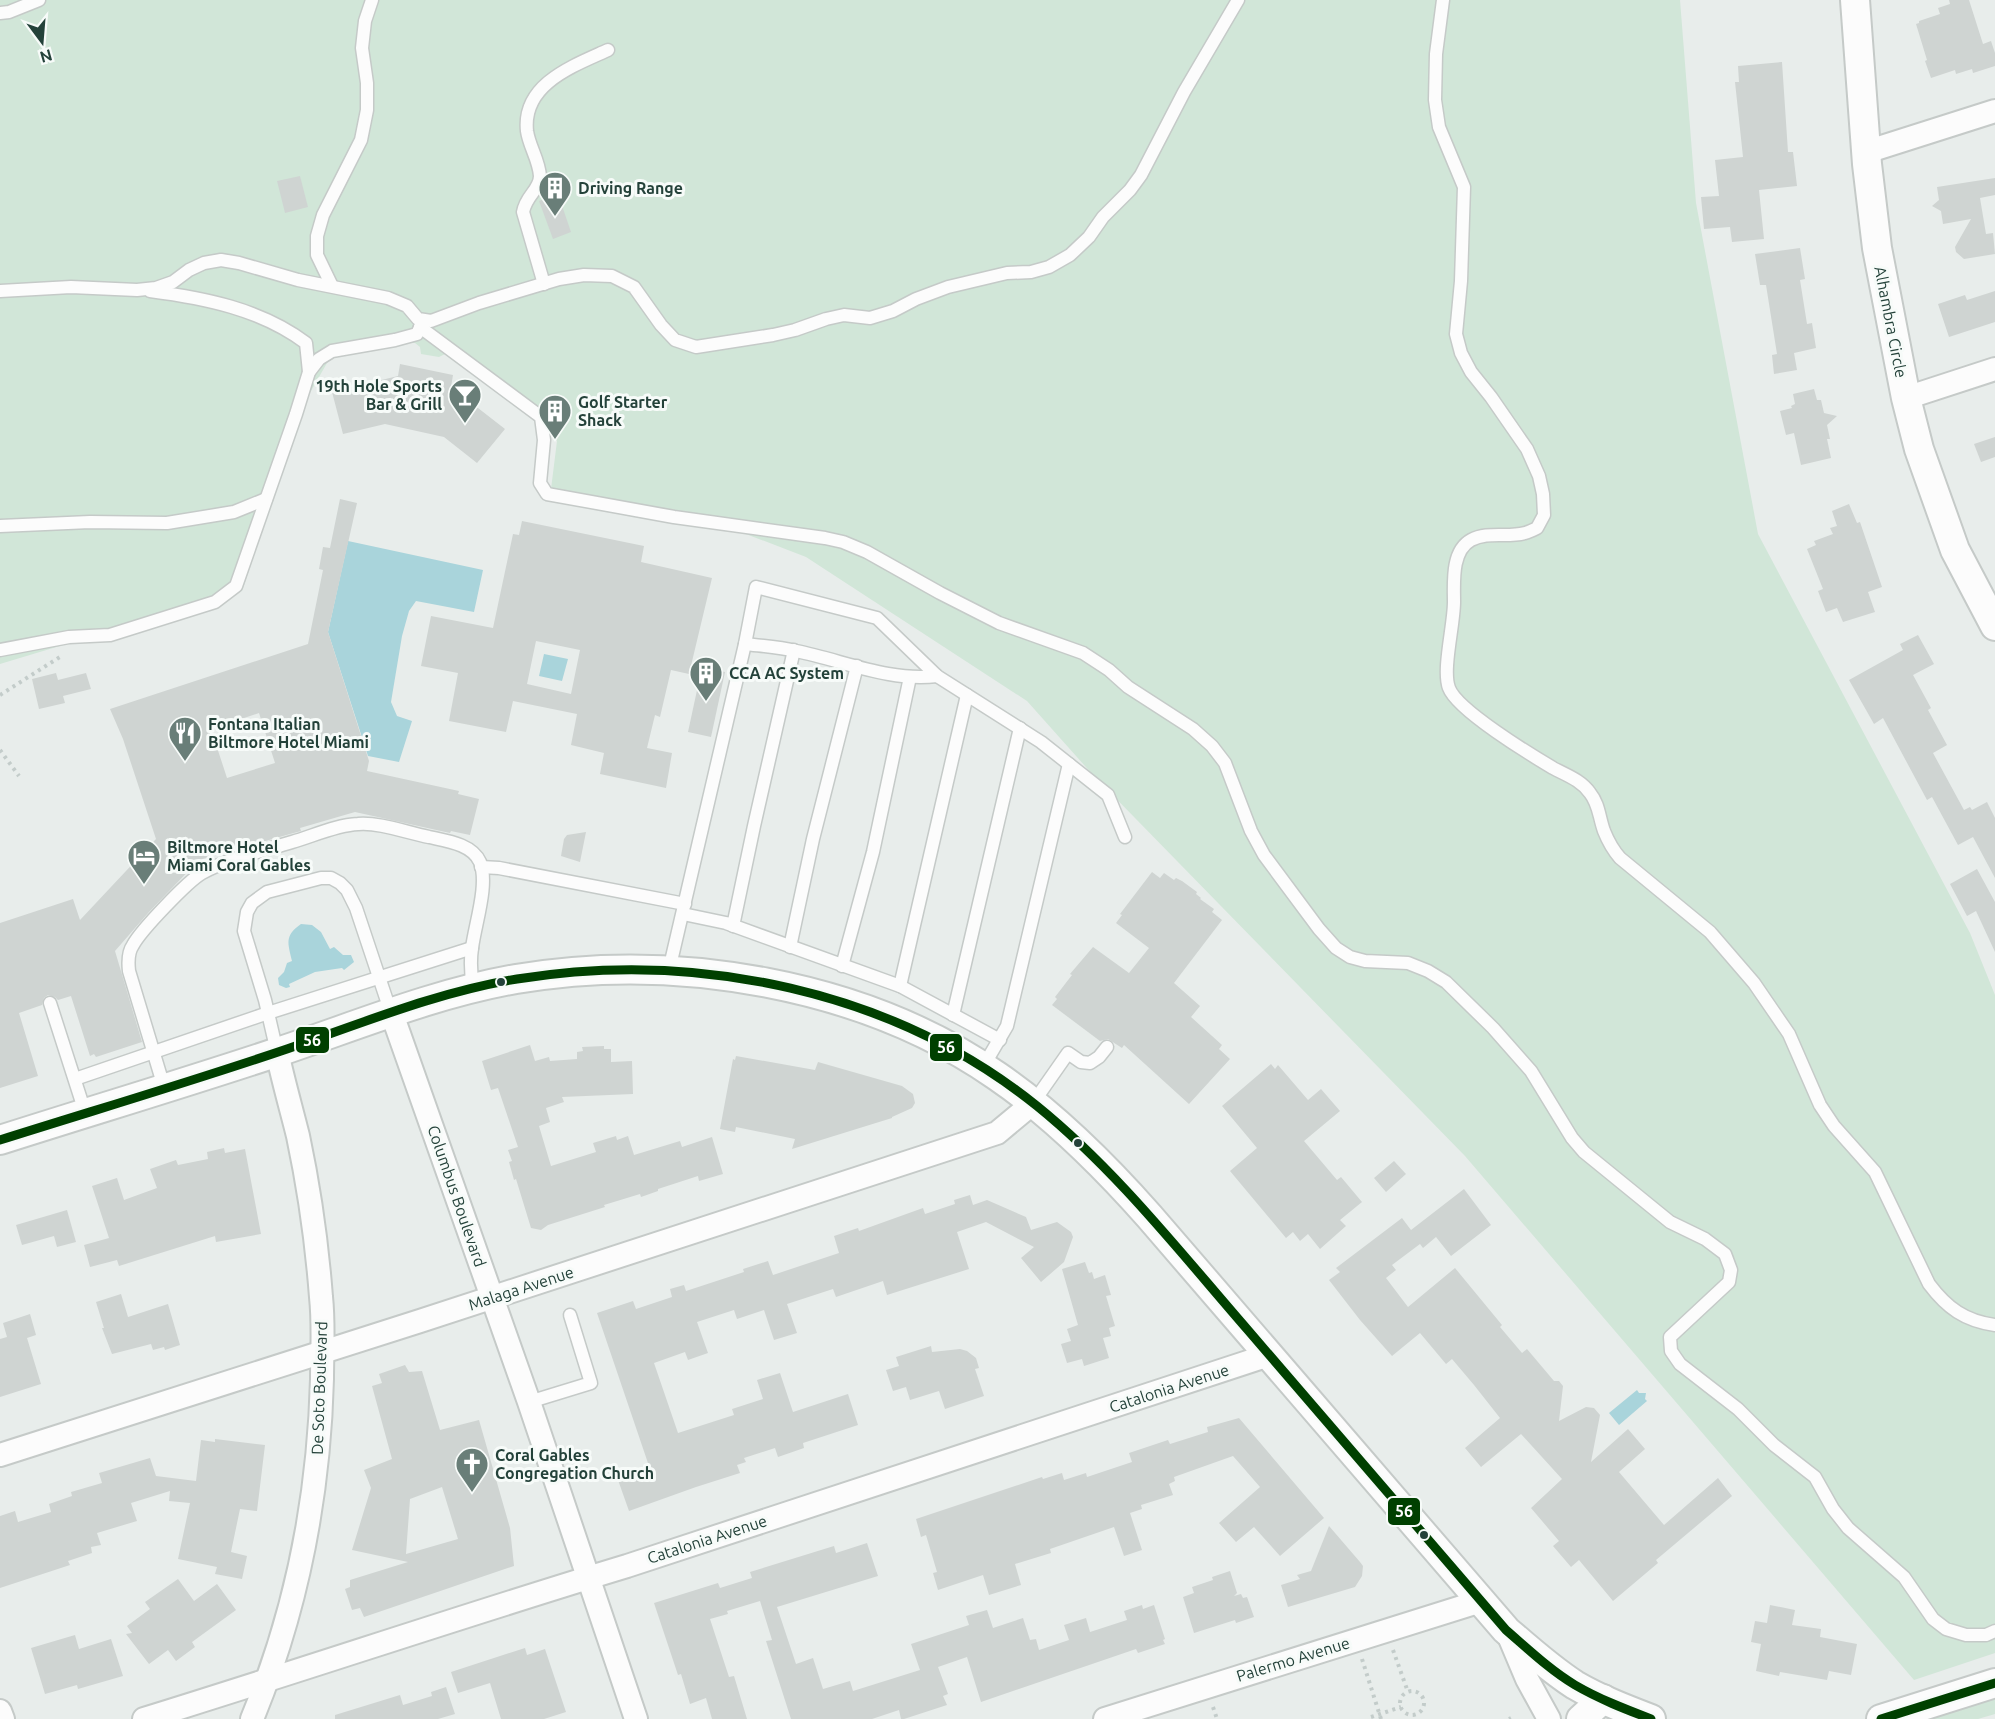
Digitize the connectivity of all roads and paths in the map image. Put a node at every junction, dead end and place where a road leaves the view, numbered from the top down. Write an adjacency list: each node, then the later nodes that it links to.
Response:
1 (39, 0): 6 (lane)
2 (372, 0): 11 (lane)
3 (1238, 0): 10 (lane)
4 (1443, 0): 61 (lane)
5 (1855, 0): 9 (street, Alhambra Circle)
6 (0, 13)
7 (608, 50): 10 (lane)
8 (1995, 111): 9 (street)
9 (1866, 152): 17 (street, Alhambra Circle)
10 (543, 284): 14 (lane)
11 (332, 286): 12 (lane); 14 (lane)
12 (137, 290): 13 (lane); 16 (lane)
13 (0, 291)
14 (422, 324): 16 (lane); 69 (lane)
15 (1995, 369): 17 (street)
16 (309, 372): 18 (lane)
17 (1906, 398): 20 (street, Alhambra Circle)
18 (266, 499): 19 (lane); 21 (lane)
19 (0, 526)
20 (1995, 627)
21 (94, 636): 23 (lane); 28 (path)
22 (745, 644): 24 (lane); 26 (lane); 36 (lane)
23 (0, 650)
24 (794, 650): 25 (lane); 37 (lane)
25 (857, 666): 27 (lane); 38 (lane)
26 (937, 676): 27 (lane); 29 (lane)
27 (910, 677): 40 (lane)
28 (0, 695)
29 (967, 695): 30 (lane); 43 (lane)
30 (1020, 728): 32 (lane); 48 (lane)
31 (0, 750): 33 (path)
32 (1069, 764): 34 (lane); 49 (lane)
33 (19, 776)
34 (1125, 837)
35 (481, 867): 36 (lane); 39 (lane); 51 (lane)
36 (684, 909): 37 (lane); 41 (lane)
37 (733, 926): 38 (lane)
38 (790, 947): 40 (lane)
39 (472, 948): 42 (lane); 44 (lane)
40 (842, 966): 43 (lane)
41 (669, 970): 44 (street); 53 (street)
42 (379, 978): 46 (lane); 46 (lane); 47 (lane)
43 (900, 986): 48 (lane)
44 (473, 989): 47 (street)
45 (50, 1003): 54 (lane)
46 (268, 1013): 51 (lane); 52 (lane)
47 (392, 1014): 52 (street); 59 (street, Columbus Boulevard)
48 (952, 1015): 49 (lane)
49 (1000, 1040): 53 (lane)
50 (1107, 1047): 56 (lane)
51 (154, 1052): 54 (lane); 55 (lane)
52 (277, 1052): 55 (street); 62 (street, De Soto Boulevard)
53 (983, 1067): 56 (street)
54 (75, 1079): 57 (lane)
55 (164, 1088): 57 (street)
56 (1033, 1104): 59 (street, Malaga Avenue); 63 (street)
57 (86, 1112): 58 (street)
58 (0, 1140)
59 (492, 1298): 62 (street, Malaga Avenue); 64 (street, Columbus Boulevard)
60 (570, 1315): 64 (lane)
61 (1995, 1325)
62 (323, 1352): 65 (street, Malaga Avenue); 72 (street, De Soto Boulevard)
63 (1269, 1355): 66 (street, Catalonia Avenue); 67 (street)
64 (529, 1402): 66 (street, Columbus Boulevard)
65 (0, 1455)
66 (588, 1577): 72 (street, Catalonia Avenue); 85 (street, Columbus Boulevard)
67 (1481, 1601): 68 (street); 86 (street, Palermo Avenue)
68 (1506, 1630): 75 (street); 88 (street)
69 (1995, 1631)
70 (1393, 1649): 74 (path)
71 (1362, 1659): 80 (path)
72 (267, 1681): 83 (street, Catalonia Avenue); 84 (street, De Soto Boulevard)
73 (1995, 1683): 91 (street)
74 (1408, 1692): 77 (path); 81 (path)
75 (1604, 1700): 89 (street); 90 (street)
76 (1213, 1707): 87 (path)
77 (1401, 1707): 80 (path); 81 (path)
78 (0, 1711): 82 (street)
79 (1371, 1717): 80 (path)
80 (1381, 1717)
81 (1416, 1717)
82 (3, 1719)
83 (144, 1719)
84 (252, 1719)
85 (636, 1719)
86 (1105, 1719)
87 (1217, 1719)
88 (1549, 1719)
89 (1581, 1719)
90 (1652, 1719)
91 (1881, 1719)

